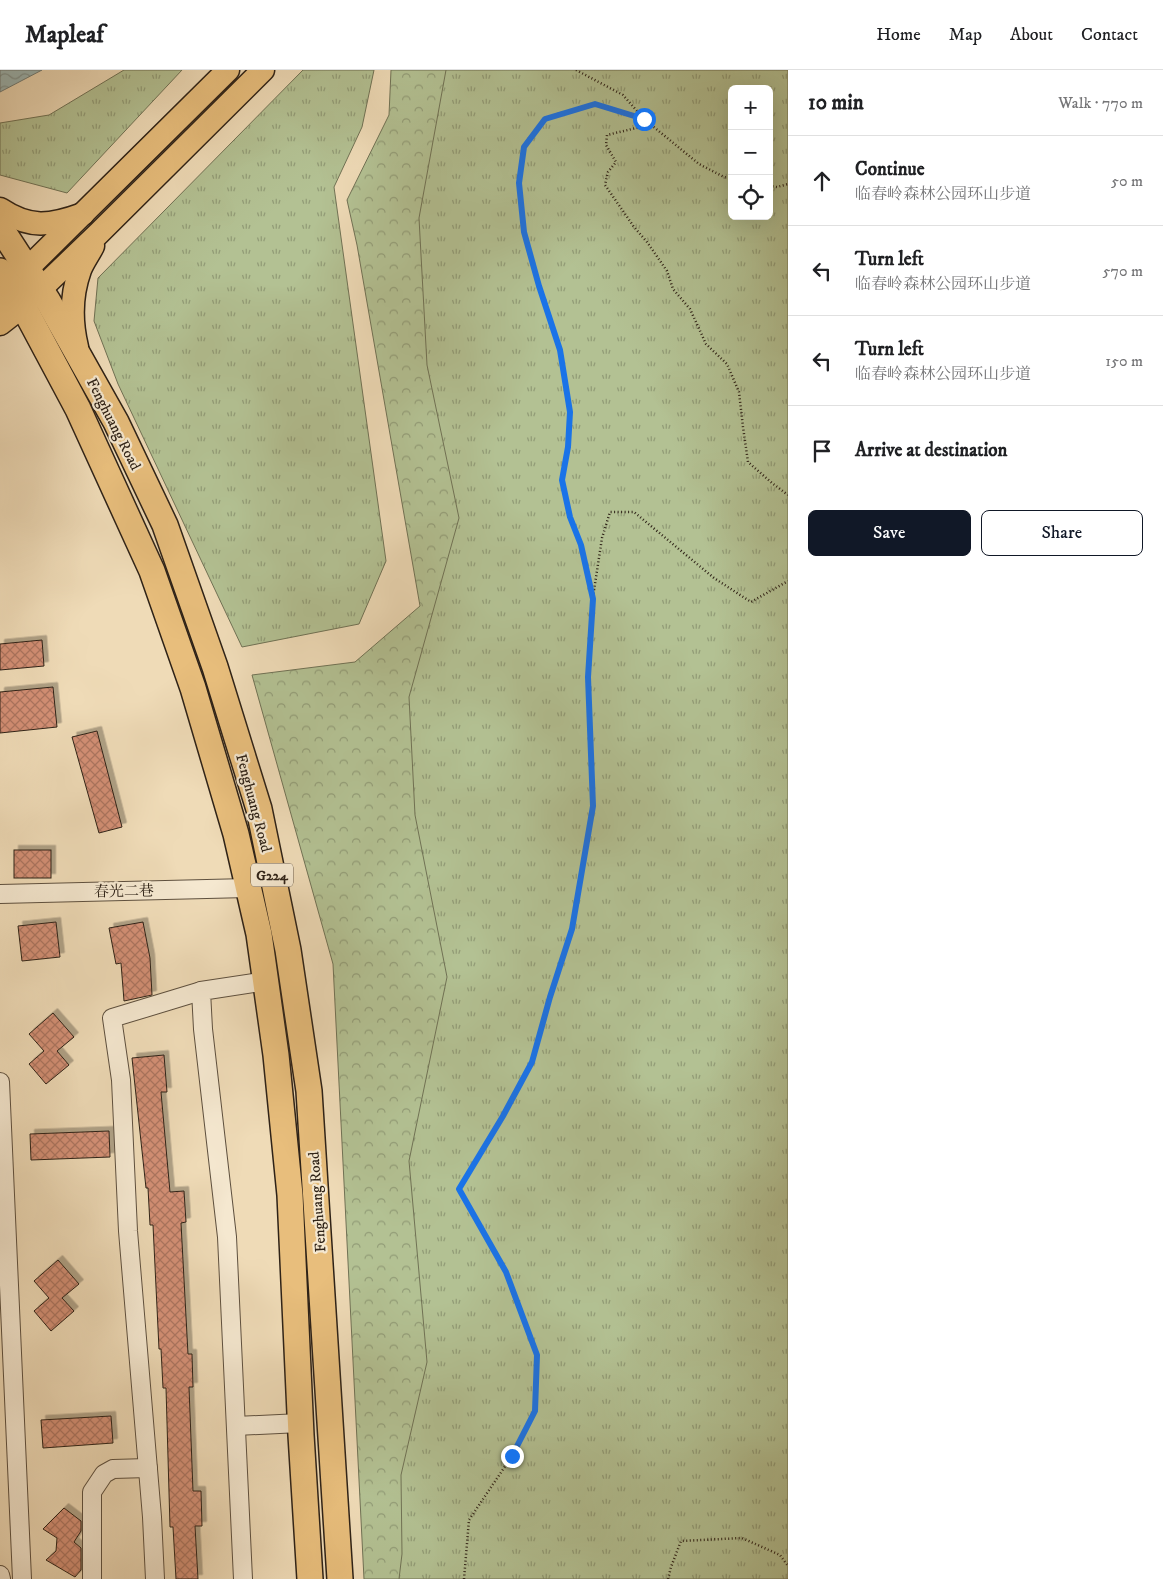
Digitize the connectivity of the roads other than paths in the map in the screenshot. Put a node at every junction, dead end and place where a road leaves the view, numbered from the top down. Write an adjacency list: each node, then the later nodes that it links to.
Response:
1 (228, 70): 4 (main road)
2 (263, 70): 6 (main road)
3 (0, 209): 4 (main road)
4 (84, 214): 7 (main road)
5 (0, 227): 7 (highway, Fenghuang Road / G224)
6 (99, 233): 7 (main road); 10 (main road)
7 (34, 279): 8 (main road); 10 (highway, Fenghuang Road / G224)
8 (9, 292): 9 (main road); 11 (highway, Fenghuang Road / G224)
9 (0, 324)
10 (78, 356): 27 (highway, Fenghuang Road / G224)
11 (248, 888): 12 (street, 春光二巷); 13 (highway, Fenghuang Road / G224)
12 (0, 894)
13 (266, 982): 14 (street); 17 (highway, Fenghuang Road / G224)
14 (201, 991): 18 (street); 19 (street)
15 (0, 1082): 16 (street)
16 (2, 1171): 22 (street)
17 (300, 1423): 18 (street); 26 (highway, Fenghuang Road / G224)
18 (236, 1426): 25 (street)
19 (148, 1468): 23 (street); 24 (street)
20 (0, 1575): 21 (street)
21 (1, 1579)
22 (22, 1579)
23 (92, 1579)
24 (155, 1579)
25 (243, 1579)
26 (310, 1579)
27 (340, 1579)

